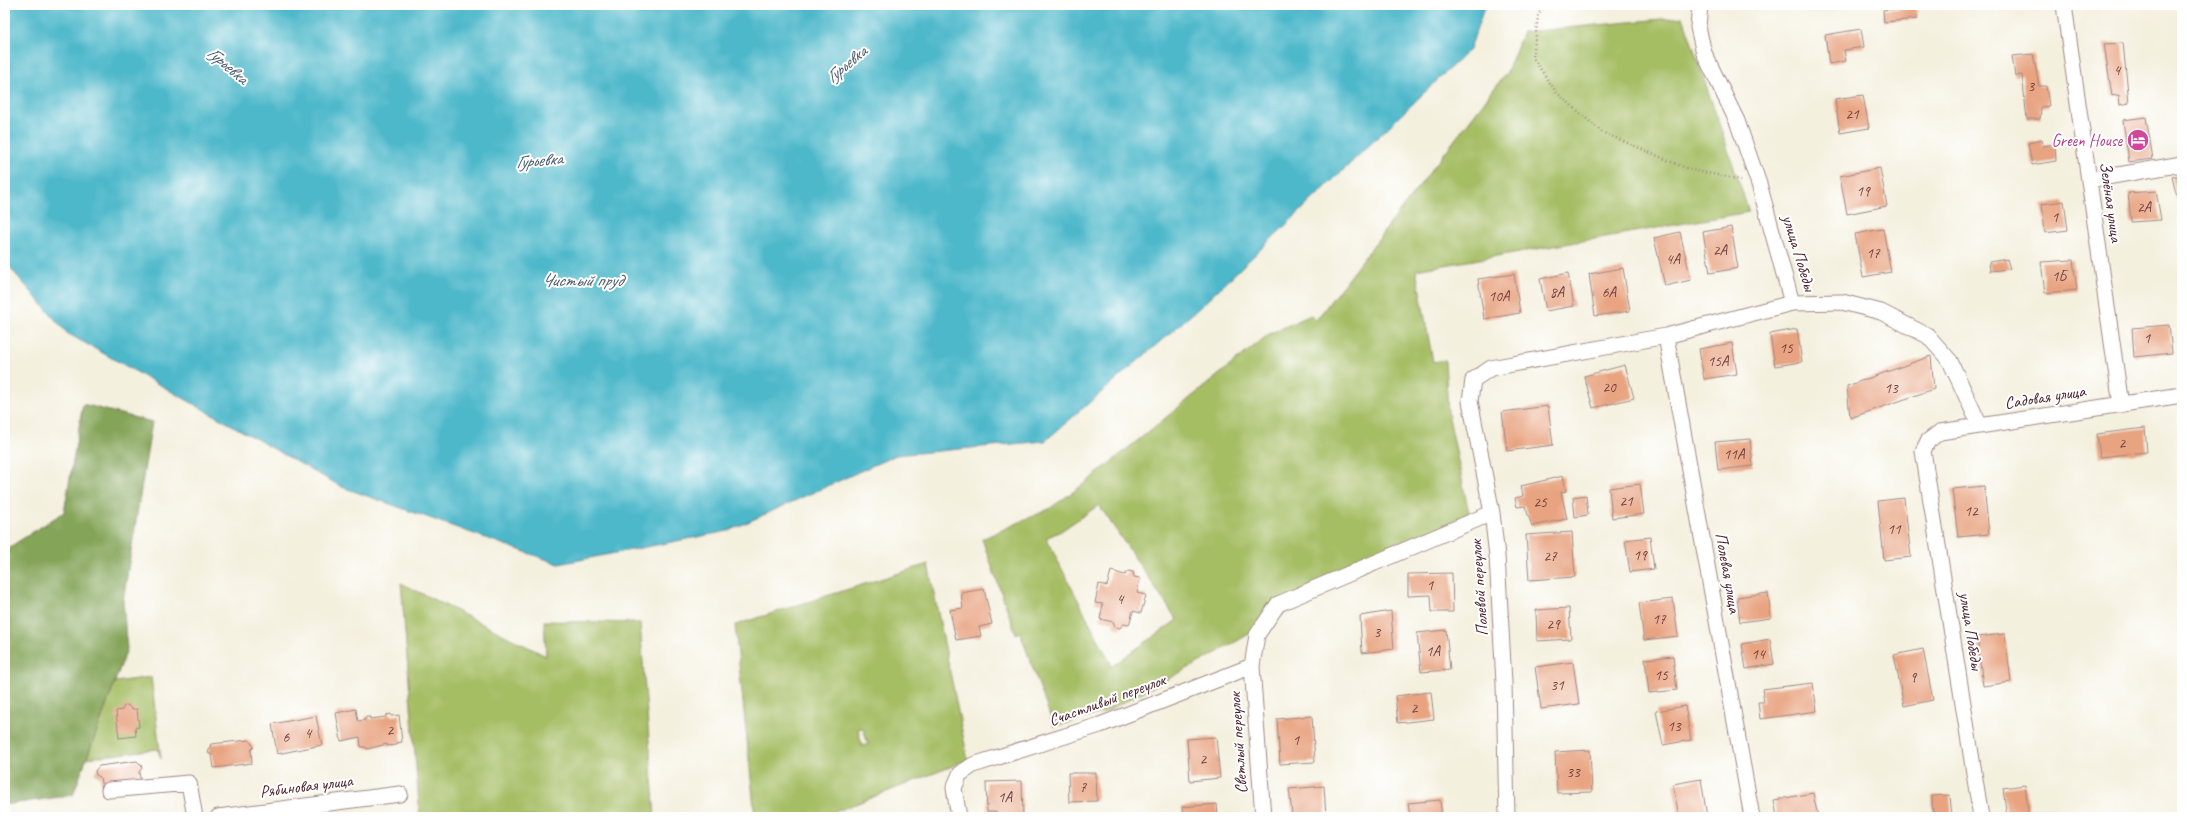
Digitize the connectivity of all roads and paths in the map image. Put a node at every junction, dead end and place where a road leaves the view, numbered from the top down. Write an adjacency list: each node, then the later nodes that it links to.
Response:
1 (1544, 5): 6 (path)
2 (1700, 5): 6 (street, улица Победы)
3 (2064, 5): 5 (street, Зелёная улица)
4 (2182, 164): 5 (street)
5 (2089, 180): 10 (street, Зелёная улица)
6 (1759, 184): 7 (street, улица Победы)
7 (1792, 303): 8 (street); 11 (street, улица Победы)
8 (1666, 336): 13 (street, Полевой переулок); 22 (street, Полевая улица)
9 (2182, 395): 10 (street, Садовая улица)
10 (2121, 405): 11 (street, Садовая улица)
11 (1980, 426): 12 (street, Садовая улица)
12 (1923, 451): 23 (street, улица Победы)
13 (1492, 513): 14 (street, Светлый переулок); 21 (street, Полевой переулок)
14 (1252, 666): 19 (street, Счастливый переулок); 20 (street, Светлый переулок)
15 (109, 790): 17 (street)
16 (400, 794): 18 (street, Рябиновая улица)
17 (195, 817)
18 (218, 817)
19 (959, 817)
20 (1263, 817)
21 (1507, 817)
22 (1752, 817)
23 (1981, 817)

